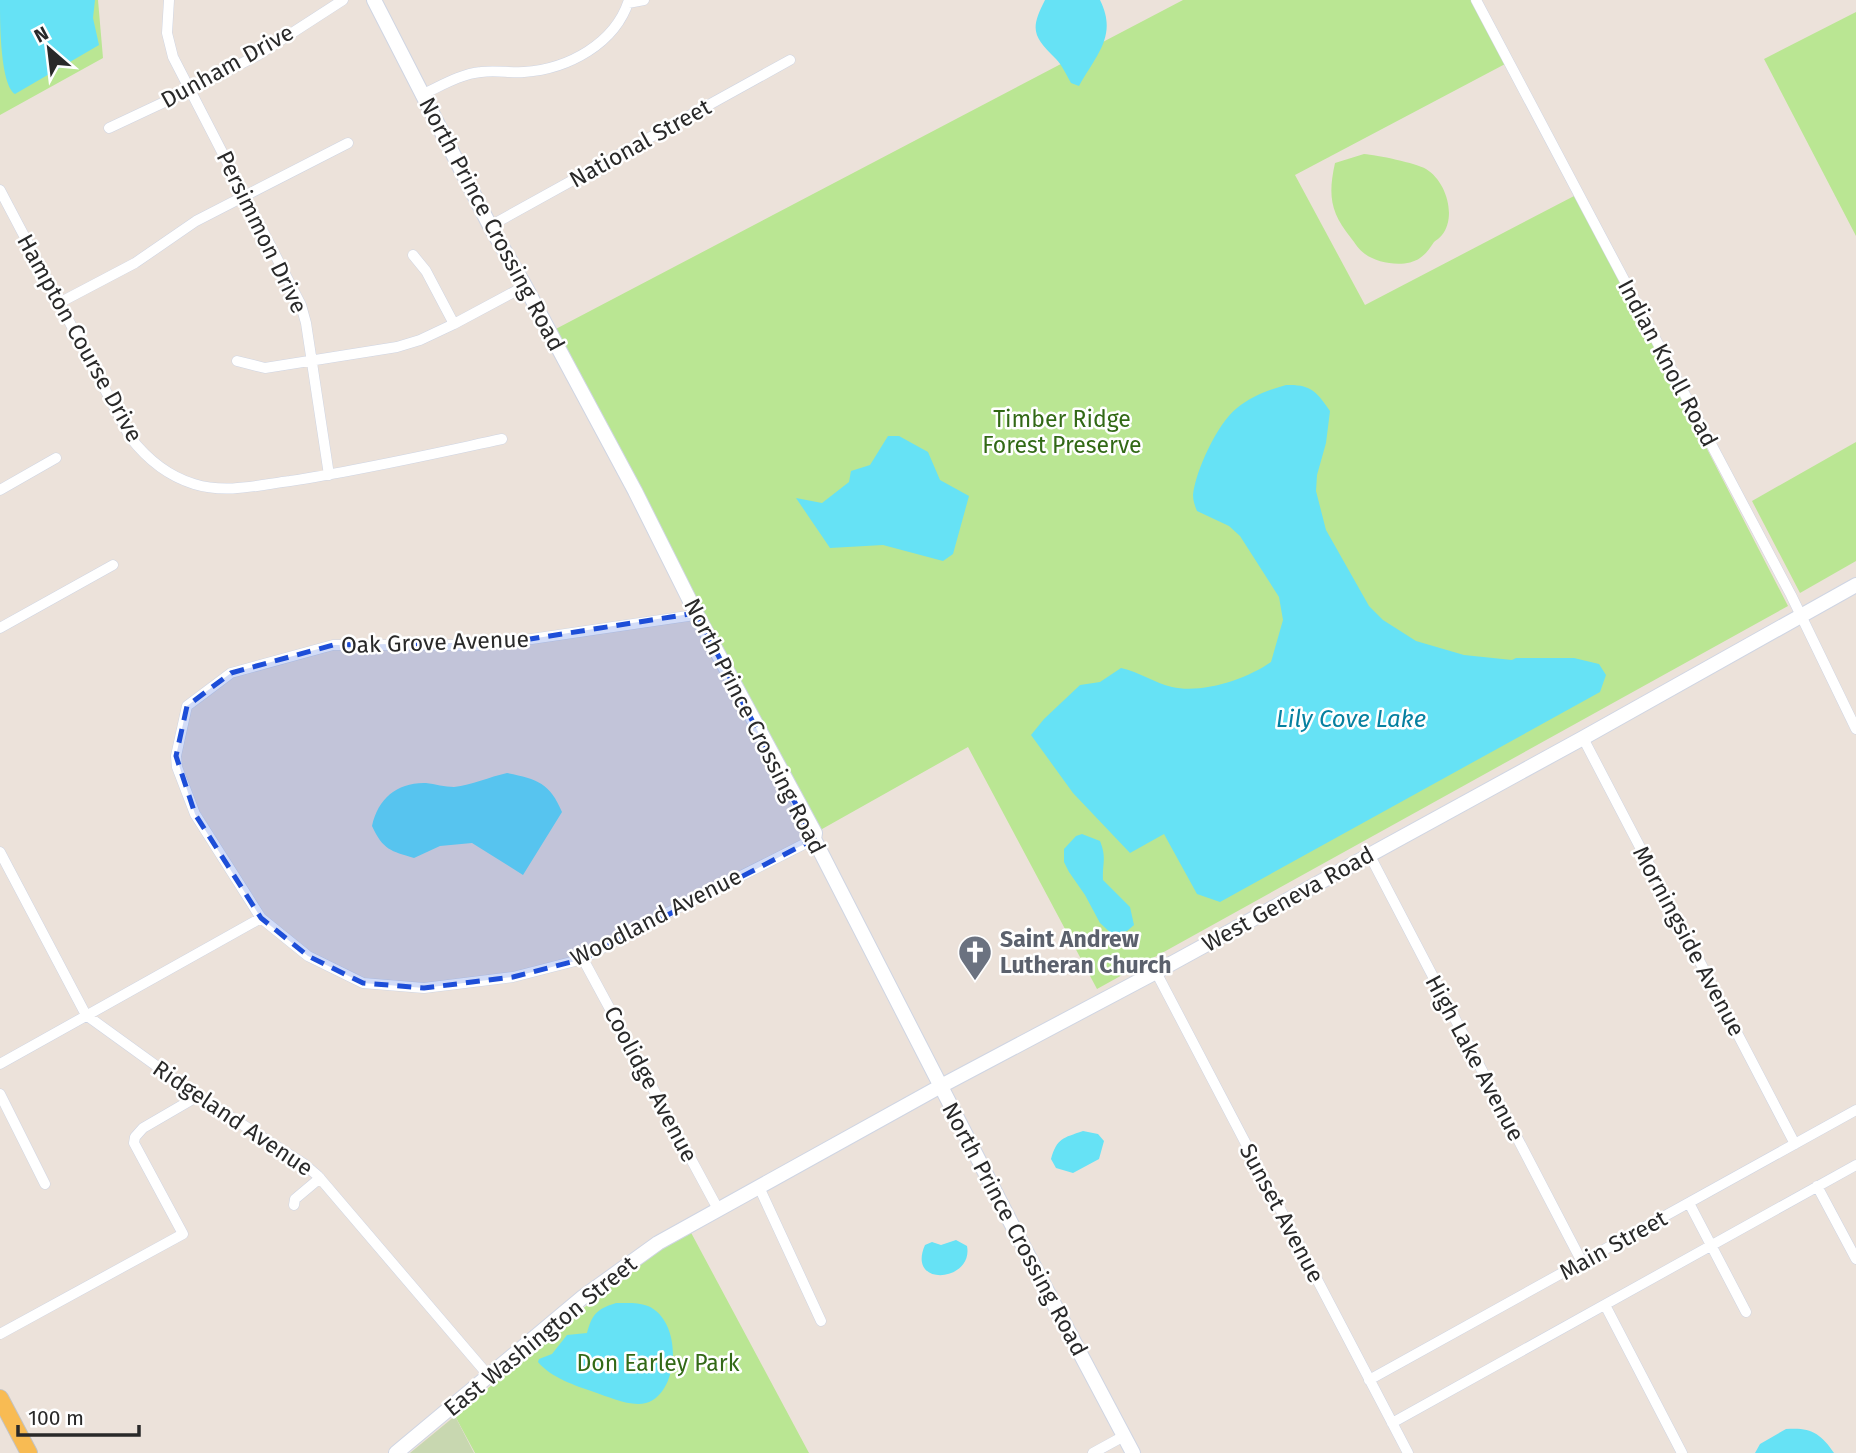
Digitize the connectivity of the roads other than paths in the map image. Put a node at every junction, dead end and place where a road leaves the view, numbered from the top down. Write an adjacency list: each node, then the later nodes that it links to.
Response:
1 (169, 0): 8 (street, Persimmon Drive)
2 (343, 0): 8 (street, Dunham Drive)
3 (374, 0): 9 (main road, North Prince Crossing Road)
4 (644, 0): 6 (street)
5 (1476, 0): 28 (street, Indian Knoll Road)
6 (628, 1): 9 (street)
7 (790, 61): 14 (street, National Street)
8 (190, 90): 10 (street, Dunham Drive); 13 (street, Persimmon Drive)
9 (421, 95): 14 (main road, North Prince Crossing Road)
10 (109, 128)
11 (348, 143): 13 (street)
12 (0, 190): 17 (street, Hampton Course Drive)
13 (245, 195): 17 (street); 20 (street, Persimmon Drive)
14 (491, 226): 16 (main road, North Prince Crossing Road)
15 (413, 255): 18 (street)
16 (525, 286): 18 (street); 27 (main road, North Prince Crossing Road)
17 (59, 303): 23 (street, Hampton Course Drive)
18 (454, 324): 20 (street)
19 (237, 361): 20 (street)
20 (311, 361): 23 (street, Persimmon Drive)
21 (502, 439): 23 (street, Hampton Course Drive)
22 (56, 458): 24 (street)
23 (330, 475)
24 (0, 490)
25 (113, 565): 29 (street)
26 (1856, 584): 28 (main road, West Geneva Road)
27 (696, 613): 30 (street, Oak Grove Avenue); 33 (main road, North Prince Crossing Road)
28 (1800, 616): 31 (street, Indian Knoll Road); 32 (main road, West Geneva Road)
29 (0, 628)
30 (187, 706): 36 (street, Woodland Avenue)
31 (1856, 729)
32 (1583, 738): 35 (main road, West Geneva Road); 45 (street, Morningside Avenue)
33 (814, 839): 37 (street, Woodland Avenue); 41 (main road, North Prince Crossing Road)
34 (0, 852): 39 (street, Ridgeland Avenue)
35 (1368, 854): 38 (main road, West Geneva Road); 56 (street, High Lake Avenue)
36 (261, 919): 37 (street, Woodland Avenue); 39 (street)
37 (583, 959): 53 (street, Coolidge Avenue)
38 (1156, 972): 41 (main road, West Geneva Road); 62 (street, Sunset Avenue)
39 (86, 1015): 40 (street); 43 (street, Ridgeland Avenue)
40 (0, 1064)
41 (941, 1086): 50 (main road, West Geneva Road); 65 (main road, North Prince Crossing Road)
42 (0, 1094): 48 (street)
43 (198, 1096): 47 (street, Ridgeland Avenue); 60 (street)
44 (1856, 1110): 45 (street, Main Street)
45 (1795, 1144): 51 (street, Main Street)
46 (1856, 1165): 49 (street, Main Street)
47 (320, 1178): 52 (street); 61 (street, Ridgeland Avenue)
48 (45, 1184)
49 (1817, 1186): 54 (street, Main Street); 55 (street)
50 (759, 1187): 53 (main road, West Geneva Road); 59 (street)
51 (1689, 1203): 54 (street); 56 (street, Main Street)
52 (294, 1205)
53 (718, 1209): 61 (main road, East Washington Street)
54 (1711, 1245): 57 (street, Main Street); 58 (street)
55 (1856, 1259)
56 (1582, 1262): 62 (street, Main Street)
57 (1605, 1305): 64 (street, Main Street); 71 (street)
58 (1746, 1312)
59 (821, 1321)
60 (0, 1334)
61 (488, 1375): 67 (main road, East Washington Street)
62 (1369, 1380): 64 (street, Sunset Avenue)
63 (0, 1398): 66 (main road)
64 (1392, 1423): 70 (street, Sunset Avenue)
65 (1124, 1436): 68 (street); 69 (main road, North Prince Crossing Road)
66 (29, 1453)
67 (396, 1453)
68 (1093, 1453)
69 (1133, 1453)
70 (1408, 1453)
71 (1682, 1453)

